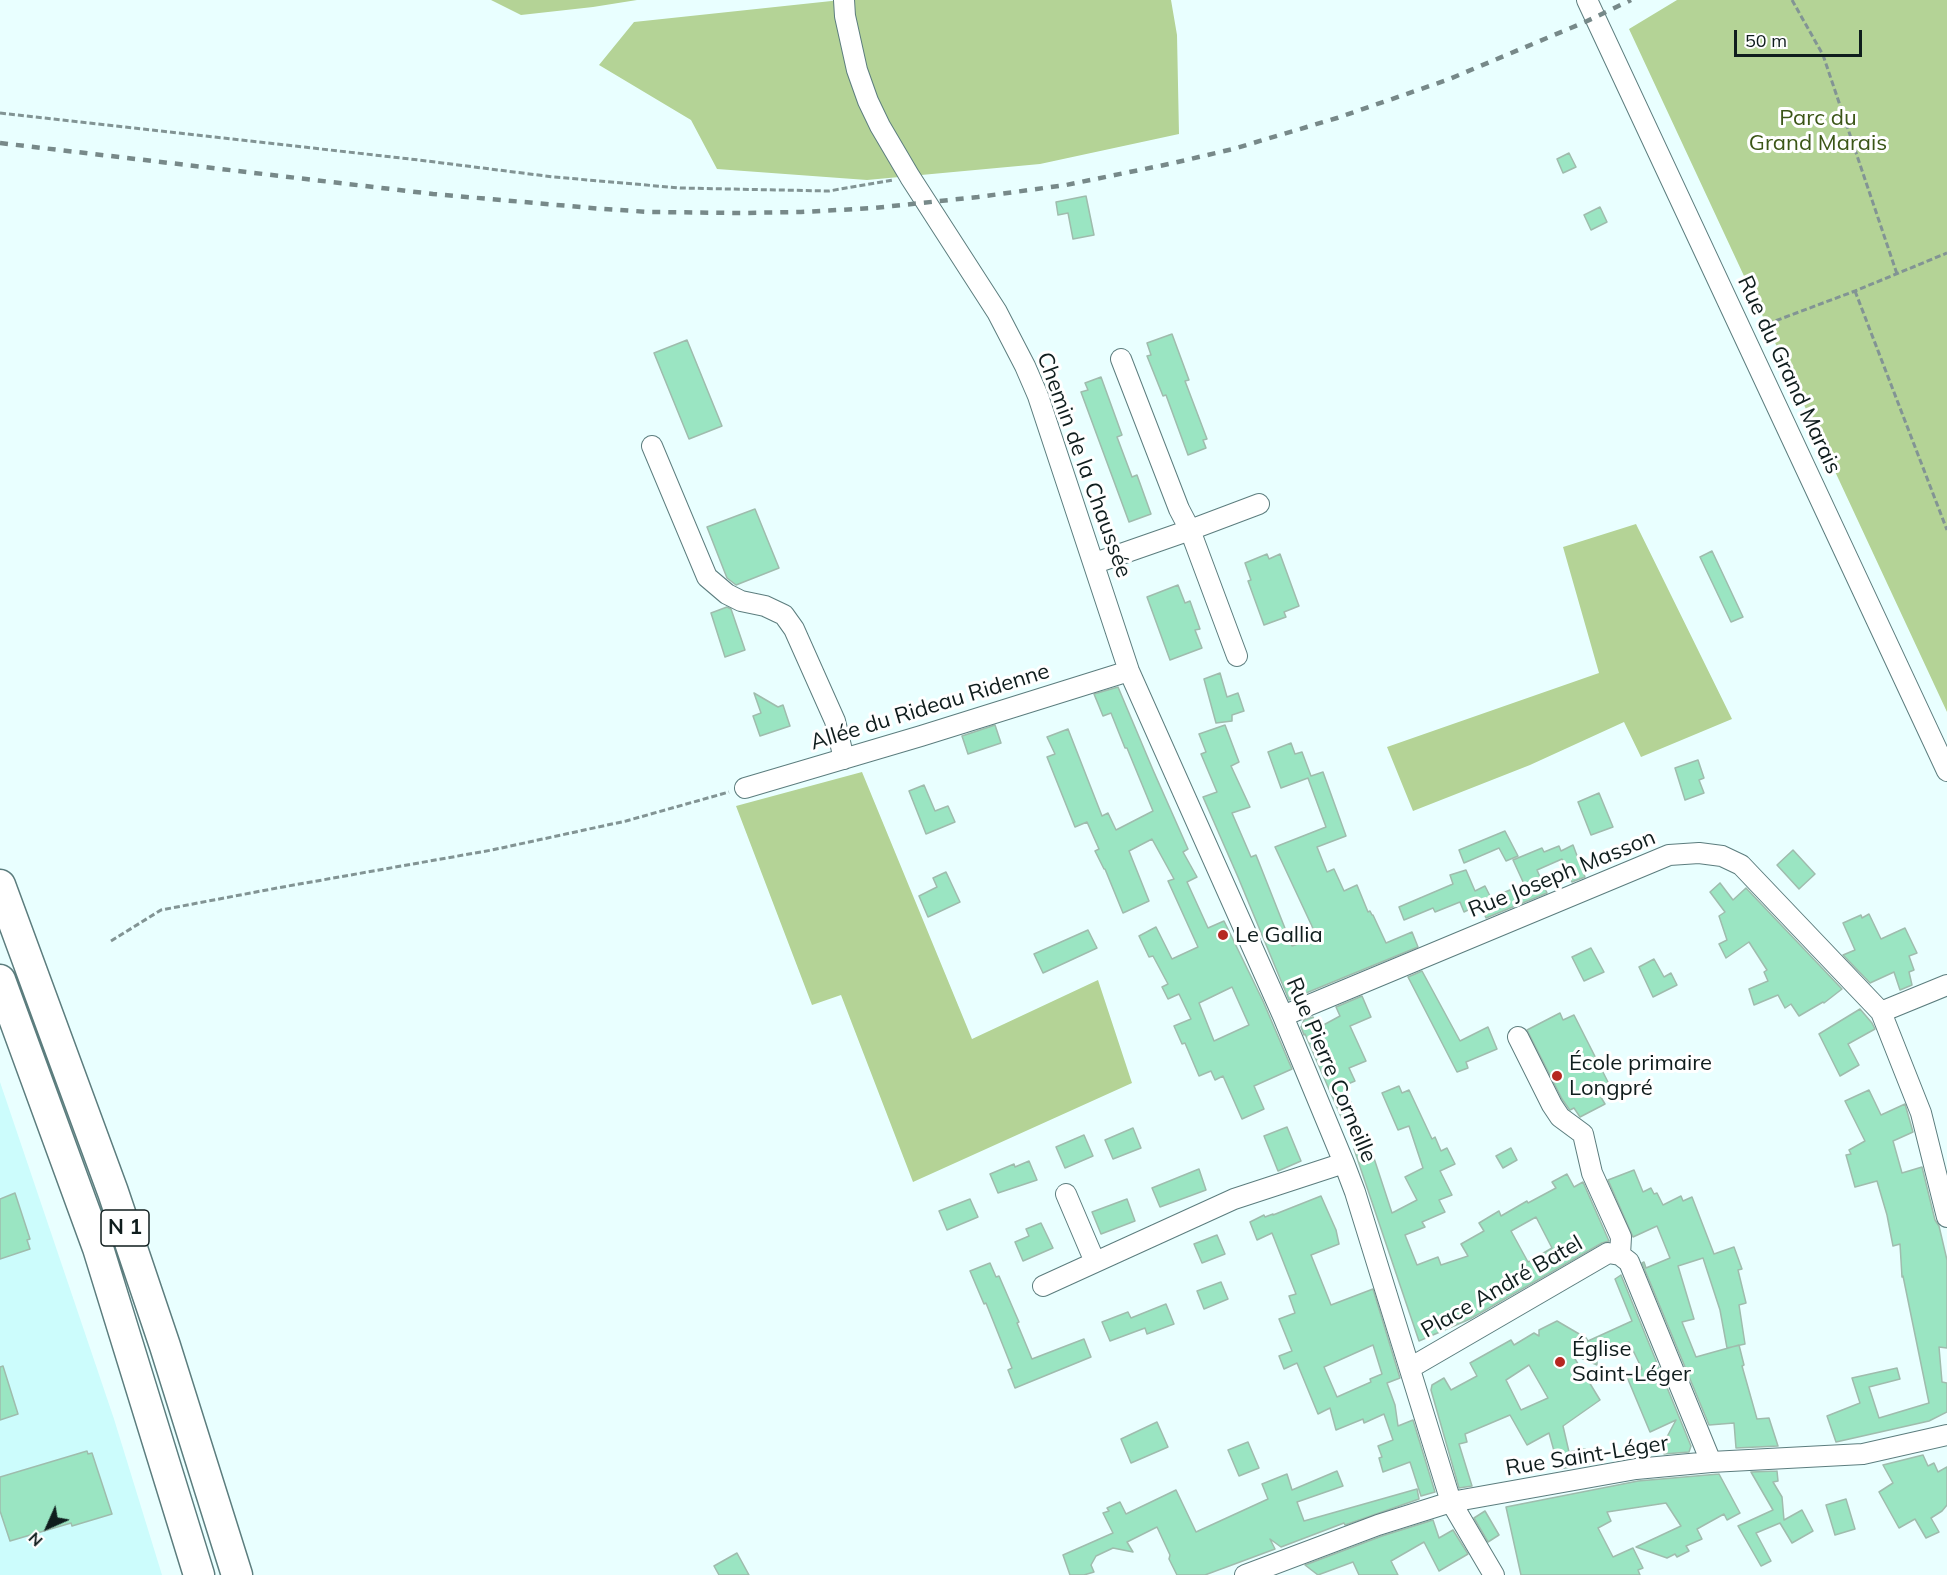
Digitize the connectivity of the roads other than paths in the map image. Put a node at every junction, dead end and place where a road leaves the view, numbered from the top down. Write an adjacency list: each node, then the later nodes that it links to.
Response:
1 (844, 0): 7 (street, Chemin de la Chaussée)
2 (1587, 0): 11 (street, Rue du Grand Marais)
3 (1121, 359): 6 (street)
4 (652, 446): 10 (street)
5 (1258, 504): 6 (street)
6 (1190, 530): 7 (street); 8 (street)
7 (1094, 565): 9 (street, Chemin de la Chaussée)
8 (1237, 656)
9 (1129, 671): 10 (street, Allée du Rideau Ridenne); 17 (street, Rue Pierre Corneille)
10 (844, 759): 12 (street, Allée du Rideau Ridenne)
11 (1947, 771)
12 (745, 788)
13 (0, 885): 30 (highway, N 1)
14 (0, 980): 29 (highway, N 1)
15 (1947, 985): 16 (street)
16 (1881, 1012): 17 (street, Rue Joseph Masson); 21 (street)
17 (1283, 1016): 19 (street, Rue Pierre Corneille)
18 (1518, 1037): 22 (street)
19 (1344, 1163): 23 (street); 25 (street, Rue Pierre Corneille)
20 (1066, 1194): 23 (street)
21 (1947, 1217)
22 (1620, 1255): 25 (street, Place André Batel); 27 (street)
23 (1095, 1262): 24 (street)
24 (1043, 1286)
25 (1410, 1368): 28 (street, Rue Pierre Corneille)
26 (1947, 1435): 27 (street, Rue Saint-Léger)
27 (1712, 1462): 28 (street, Rue Saint-Léger)
28 (1451, 1502): 31 (street, Rue Saint-Léger); 32 (street, Rue Pierre Corneille)
29 (199, 1575)
30 (237, 1575)
31 (1245, 1575)
32 (1494, 1575)

